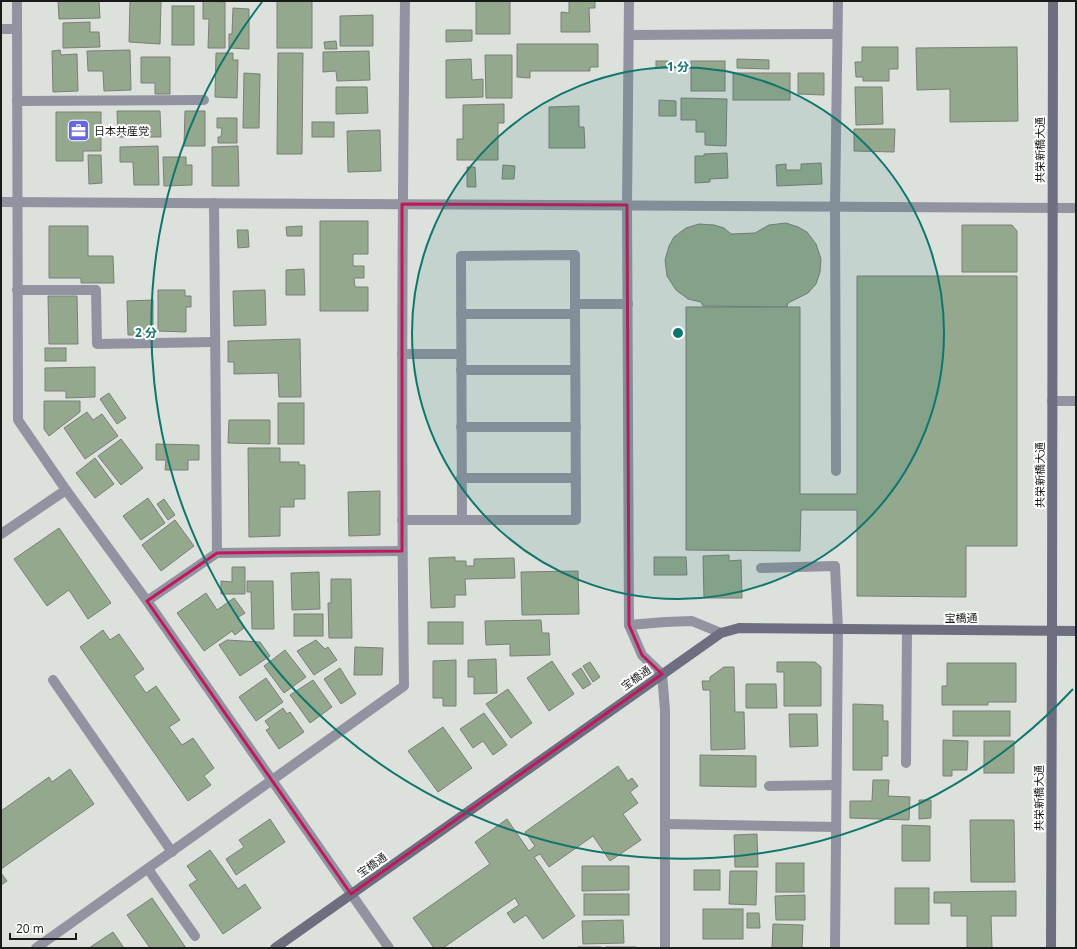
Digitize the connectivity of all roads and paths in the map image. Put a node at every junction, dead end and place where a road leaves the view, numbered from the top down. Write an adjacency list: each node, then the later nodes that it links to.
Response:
1 (17, 1): 7 (street)
2 (405, 1): 15 (street)
3 (629, 1): 9 (street)
4 (838, 1): 8 (street)
5 (1053, 1): 18 (street, 共栄新橋大通)
6 (1, 29): 7 (street)
7 (17, 29): 11 (street)
8 (837, 34): 9 (street); 17 (street)
9 (629, 35): 16 (street)
10 (204, 100): 11 (street)
11 (17, 101): 13 (street)
12 (1, 202): 13 (street)
13 (17, 202): 14 (street); 20 (street)
14 (214, 203): 15 (street); 25 (street)
15 (402, 204): 16 (street); 26 (street)
16 (627, 205): 17 (street); 22 (street)
17 (835, 206): 18 (street); 34 (street)
18 (1052, 208): 19 (street); 30 (street, 共栄新橋大通)
19 (1076, 208)
20 (17, 290): 25 (street); 37 (street)
21 (575, 304): 22 (street); 23 (street); 24 (street)
22 (628, 304): 45 (street)
23 (461, 314): 24 (street); 27 (street)
24 (575, 314): 29 (street)
25 (215, 342): 42 (street)
26 (402, 354): 27 (street); 38 (street)
27 (461, 354): 28 (street)
28 (461, 370): 29 (street); 32 (street)
29 (575, 370): 33 (street)
30 (1052, 401): 31 (street); 48 (street, 共栄新橋大通)
31 (1076, 401)
32 (461, 427): 33 (street); 35 (street)
33 (576, 427): 36 (street)
34 (836, 471)
35 (461, 478): 36 (street); 39 (street)
36 (576, 478): 39 (street)
37 (66, 490): 40 (street); 44 (street)
38 (402, 520): 39 (street); 41 (street)
39 (462, 520)
40 (1, 534)
41 (402, 551): 42 (street); 54 (street)
42 (217, 553): 44 (street)
43 (761, 568): 46 (street)
44 (146, 601): 54 (street)
45 (629, 625): 50 (street); 51 (street)
46 (838, 629): 47 (street, 宝橋通); 50 (street, 宝橋通); 55 (street)
47 (907, 630): 48 (street, 宝橋通); 53 (street)
48 (1052, 631): 49 (street, 宝橋通); 68 (street, 共栄新橋大通)
49 (1076, 631)
50 (720, 633): 51 (street, 宝橋通)
51 (662, 674): 57 (street); 61 (street, 宝橋通)
52 (53, 680): 59 (street)
53 (906, 763)
54 (272, 781): 59 (street); 61 (street)
55 (836, 785): 56 (street); 58 (street)
56 (769, 786)
57 (665, 824): 58 (street); 66 (street)
58 (836, 827): 67 (street)
59 (172, 852): 60 (street)
60 (148, 869): 62 (street); 63 (street)
61 (351, 894): 64 (street, 宝橋通); 65 (street)
62 (195, 936)
63 (36, 948)
64 (275, 948)
65 (389, 948)
66 (666, 948)
67 (835, 948)
68 (1051, 948)

